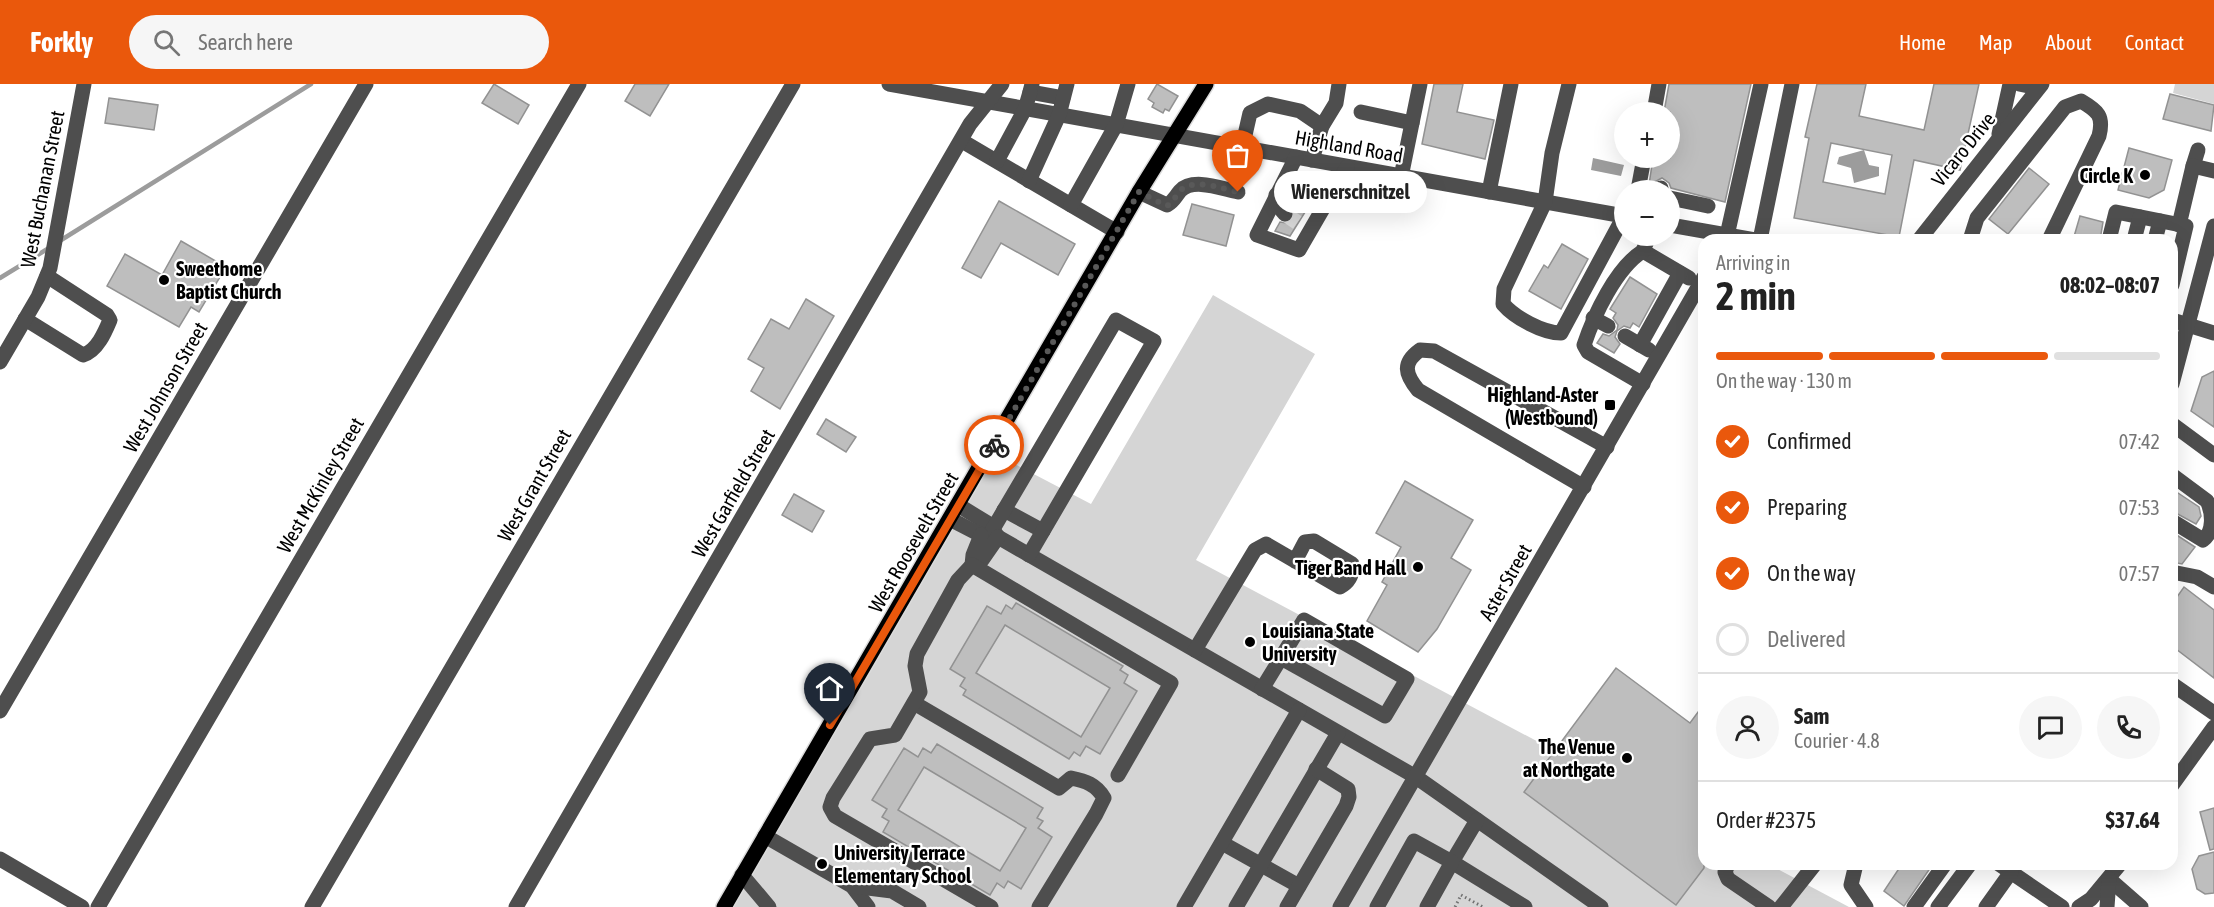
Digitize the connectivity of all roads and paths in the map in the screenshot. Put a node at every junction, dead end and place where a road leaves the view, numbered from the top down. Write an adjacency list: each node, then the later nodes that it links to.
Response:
1 (84, 84): 72 (street, West Buchanan Street)
2 (579, 84): 137 (street, West McKinley Street)
3 (793, 84): 138 (street, West Grant Street)
4 (889, 84): 21 (street, Highland Road)
5 (1002, 84): 21 (street, West Garfield Street)
6 (1128, 84): 27 (street)
7 (1206, 84): 29 (main road, West Roosevelt Street)
8 (1339, 84): 28 (street)
9 (1420, 84): 26 (street)
10 (1511, 84): 44 (street)
11 (1569, 84): 47 (street)
12 (1659, 84): 22 (street)
13 (1761, 84): 59 (street)
14 (1792, 84): 60 (street)
15 (2010, 84): 30 (street)
16 (2019, 84): 17 (street)
17 (2040, 86): 30 (street, Vicaro Drive)
18 (1031, 88): 20 (street); 23 (street)
19 (363, 89): 109 (street, West Johnson Street)
20 (1065, 91): 25 (street)
21 (989, 102): 23 (street, Highland Road); 31 (street, West Garfield Street)
22 (1655, 102)
23 (1025, 109): 25 (street, Highland Road); 36 (street)
24 (1360, 112): 26 (street)
25 (1059, 115): 27 (street, Highland Road); 41 (street)
26 (1412, 123): 40 (street)
27 (1116, 125): 29 (street, Highland Road); 48 (street)
28 (1322, 126): 32 (street); 35 (street)
29 (1174, 135): 32 (street, Highland Road); 42 (main road, West Roosevelt Street)
30 (1998, 139): 61 (street, Vicaro Drive)
31 (962, 141): 36 (street); 139 (street, West Garfield Street)
32 (1242, 148): 34 (street, Highland Road)
33 (2198, 150): 37 (street)
34 (1296, 157): 35 (street, Highland Road); 45 (street)
35 (1312, 160): 38 (street, Highland Road)
36 (997, 161): 41 (street)
37 (2193, 166): 39 (street); 53 (street)
38 (1347, 167): 40 (street, Highland Road); 45 (street)
39 (2214, 171)
40 (1401, 177): 44 (street, Highland Road)
41 (1029, 180): 48 (street)
42 (1139, 192): 43 (street); 57 (main road, West Roosevelt Street)
43 (1238, 192)
44 (1489, 192): 47 (street, Highland Road)
45 (1276, 195): 49 (street)
46 (1680, 196): 56 (street)
47 (1545, 202): 50 (street, Highland Road); 67 (street)
48 (1071, 205): 57 (street)
49 (1285, 214)
50 (1614, 214)
51 (2140, 218): 52 (street); 64 (street); 65 (street)
52 (2160, 221): 53 (street); 66 (street)
53 (2179, 225): 70 (street)
54 (1680, 227): 56 (street)
55 (2214, 227): 78 (street)
56 (1702, 231): 58 (street)
57 (1117, 232): 92 (main road, West Roosevelt Street)
58 (1713, 234)
59 (1728, 234)
60 (1761, 234)
61 (1924, 234)
62 (1972, 234): 63 (street)
63 (2052, 234)
64 (2110, 234)
65 (2136, 234)
66 (2157, 234)
67 (1614, 235)
68 (1645, 246): 69 (street)
69 (1643, 251): 71 (street); 75 (street)
70 (2178, 260)
71 (1680, 273): 73 (street); 82 (street)
72 (47, 276): 76 (street, West Buchanan Street); 76 (street)
73 (1698, 279)
74 (1698, 287): 83 (street, Aster Street)
75 (1593, 318): 79 (street); 86 (street)
76 (25, 319): 84 (street, West Buchanan Street)
77 (2178, 322): 78 (street)
78 (2188, 325): 80 (street); 85 (street)
79 (1608, 326)
80 (2214, 333)
81 (1625, 336): 82 (street)
82 (1640, 345): 83 (street)
83 (1659, 356): 86 (street, Aster Street)
84 (0, 362)
85 (2178, 362)
86 (1643, 384): 88 (street, Aster Street)
87 (2178, 428): 89 (street)
88 (1607, 447): 91 (street, Aster Street); 91 (street)
89 (2214, 454)
90 (2178, 479): 95 (street)
91 (1584, 487): 115 (street, Aster Street)
92 (958, 505): 94 (main road, West Roosevelt Street); 97 (street)
93 (1004, 510): 96 (street); 96 (street); 97 (street)
94 (950, 519): 97 (street); 118 (main road, West Roosevelt Street)
95 (2178, 524)
96 (1043, 531): 98 (street)
97 (991, 534): 98 (street); 100 (street)
98 (1029, 555): 103 (street)
99 (1295, 561): 103 (street)
100 (972, 565): 107 (street); 114 (street)
101 (2178, 573): 102 (street)
102 (2214, 587)
103 (1195, 650): 106 (street)
104 (1281, 658): 104 (street); 106 (street)
105 (2178, 688): 110 (street)
106 (1263, 689): 108 (street)
107 (914, 703): 144 (street); 145 (street)
108 (1299, 710): 112 (street); 119 (street)
109 (0, 711)
110 (2214, 713)
111 (2214, 727): 116 (street)
112 (1338, 733): 113 (street); 115 (street)
113 (1316, 770): 122 (street); 134 (street)
114 (1118, 775)
115 (1416, 777): 117 (street); 149 (street, Aster Street)
116 (2178, 777)
117 (1477, 820): 121 (street); 155 (street)
118 (765, 836): 131 (main road, West Roosevelt Street); 133 (street)
119 (1222, 843): 122 (street); 146 (street)
120 (0, 859): 136 (street)
121 (1452, 862): 150 (street); 151 (street); 154 (street)
122 (1260, 865): 134 (street); 147 (street)
123 (1726, 870): 156 (street)
124 (1810, 870): 157 (street)
125 (1855, 870): 158 (street)
126 (1941, 870): 159 (street)
127 (1966, 870): 160 (street)
128 (2004, 870): 161 (street)
129 (2008, 870): 135 (street)
130 (2116, 870): 132 (street)
131 (742, 876): 140 (main road, West Roosevelt Street); 141 (street)
132 (2109, 879): 162 (street); 163 (street); 164 (street)
133 (852, 886): 142 (street); 143 (street)
134 (1299, 886): 148 (street)
135 (2057, 906)
136 (82, 907)
137 (98, 907)
138 (312, 907)
139 (516, 907)
140 (724, 907)
141 (769, 907)
142 (868, 907)
143 (919, 907)
144 (991, 907)
145 (1040, 907)
146 (1184, 907)
147 (1236, 907)
148 (1287, 907)
149 (1340, 907)
150 (1377, 907)
151 (1427, 907)
152 (1455, 907): 153 (path)
153 (1483, 907)
154 (1526, 907)
155 (1601, 907)
156 (1769, 907)
157 (1781, 907)
158 (1866, 907)
159 (1914, 907)
160 (1938, 907)
161 (1986, 907)
162 (2079, 907)
163 (2107, 907)
164 (2142, 907)

